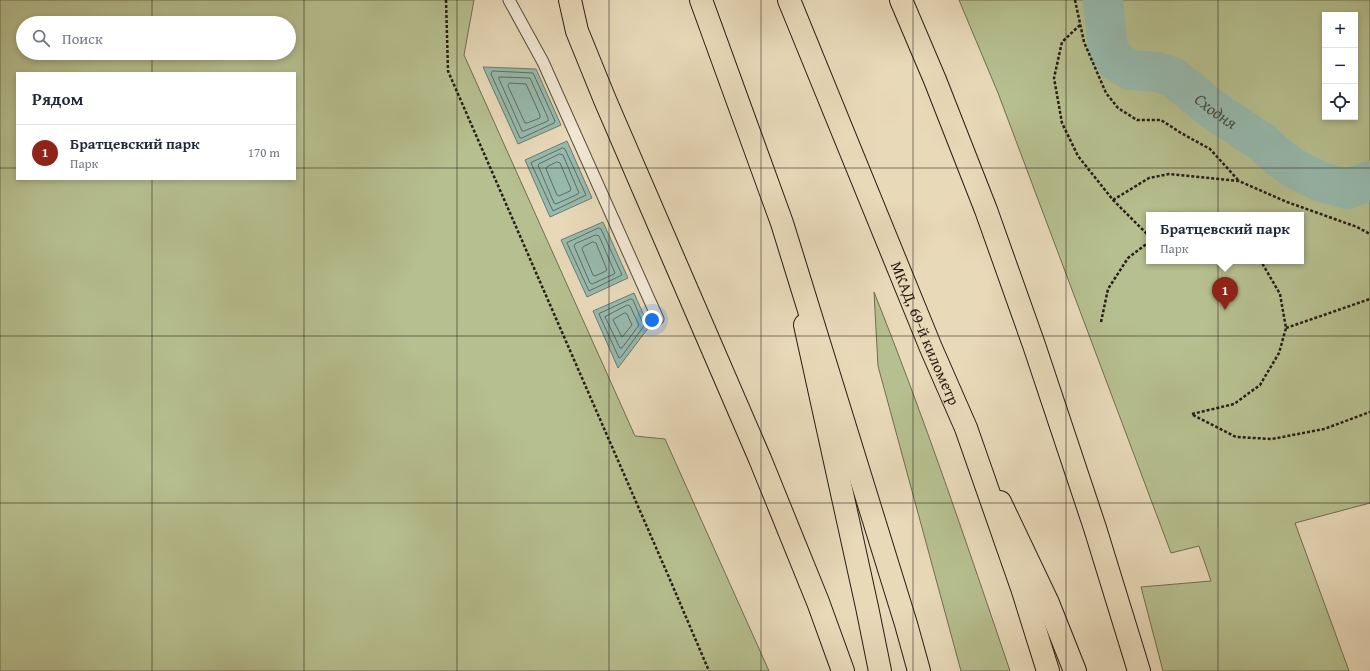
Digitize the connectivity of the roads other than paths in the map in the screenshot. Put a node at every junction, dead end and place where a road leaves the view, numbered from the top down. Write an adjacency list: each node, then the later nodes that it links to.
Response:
1 (508, 0): 7 (lane)
2 (570, 0): 9 (main road)
3 (701, 0): 6 (main road)
4 (789, 0): 8 (main road, МКАД, 69-й километр)
5 (901, 0): 14 (main road)
6 (782, 223): 10 (main road); 11 (main road)
7 (658, 320)
8 (966, 428): 12 (main road, МКАД, 69-й километр); 13 (main road)
9 (843, 671)
10 (880, 671)
11 (919, 671)
12 (1048, 671)
13 (1075, 671)
14 (1139, 671)

